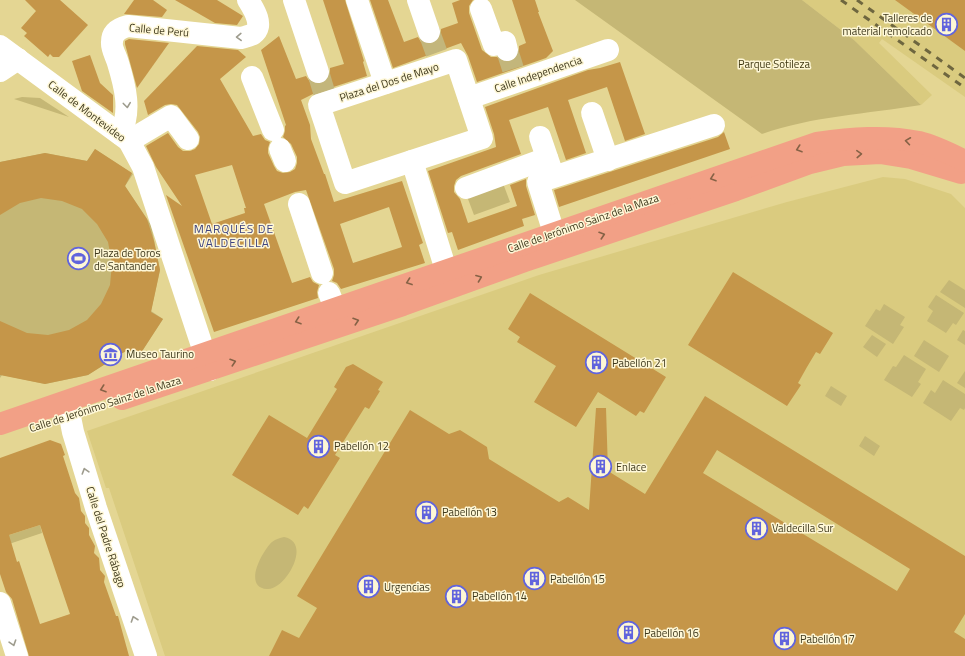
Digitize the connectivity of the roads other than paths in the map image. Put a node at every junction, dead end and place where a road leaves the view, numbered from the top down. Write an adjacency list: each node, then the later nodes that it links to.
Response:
1 (294, 0): 12 (street)
2 (357, 0): 14 (street)
3 (418, 0): 6 (street)
4 (252, 2): 19 (street, Calle de Perú, one-way to 19)
5 (481, 9): 10 (street)
6 (429, 32)
7 (0, 46): 9 (street, Calle de Montevideo)
8 (608, 50): 10 (street, Calle Independencia)
9 (18, 59): 11 (street); 19 (street, Calle de Montevideo)
10 (512, 67): 15 (street, Calle Independencia)
11 (0, 71)
12 (318, 72)
13 (252, 77): 21 (street)
14 (385, 83): 15 (street, Plaza del Dos de Mayo); 23 (street, Plaza del Dos de Mayo)
15 (469, 98): 23 (street, Plaza del Dos de Mayo)
16 (592, 113): 22 (street)
17 (714, 125): 22 (street)
18 (540, 137): 25 (street)
19 (124, 138): 20 (street); 31 (street, Calle de Montevideo)
20 (188, 138)
21 (279, 147)
22 (608, 160): 25 (street)
23 (412, 161): 29 (street)
24 (961, 166): 28 (main road, Calle de Jerónimo Sainz de la Maza, one-way to 28); 31 (main road, Calle de Jerónimo Sainz de la Maza, one-way to 24)
25 (550, 168): 26 (street); 28 (street)
26 (466, 188)
27 (298, 204): 30 (street)
28 (554, 234): 29 (main road, Calle de Jerónimo Sainz de la Maza)
29 (446, 270): 30 (main road, Calle de Jerónimo Sainz de la Maza, one-way to 30)
30 (329, 291): 31 (main road, Calle de Jerónimo Sainz de la Maza, one-way to 31)
31 (208, 361): 32 (main road, Calle de Jerónimo Sainz de la Maza); 33 (main road, Calle de Jerónimo Sainz de la Maza, one-way to 33)
32 (70, 417): 34 (main road, Calle de Jerónimo Sainz de la Maza); 37 (street, Calle del Padre Rábago, one-way to 32)
33 (0, 424)
34 (0, 440)
35 (0, 603): 36 (street, one-way to 36)
36 (17, 656)
37 (146, 656)

